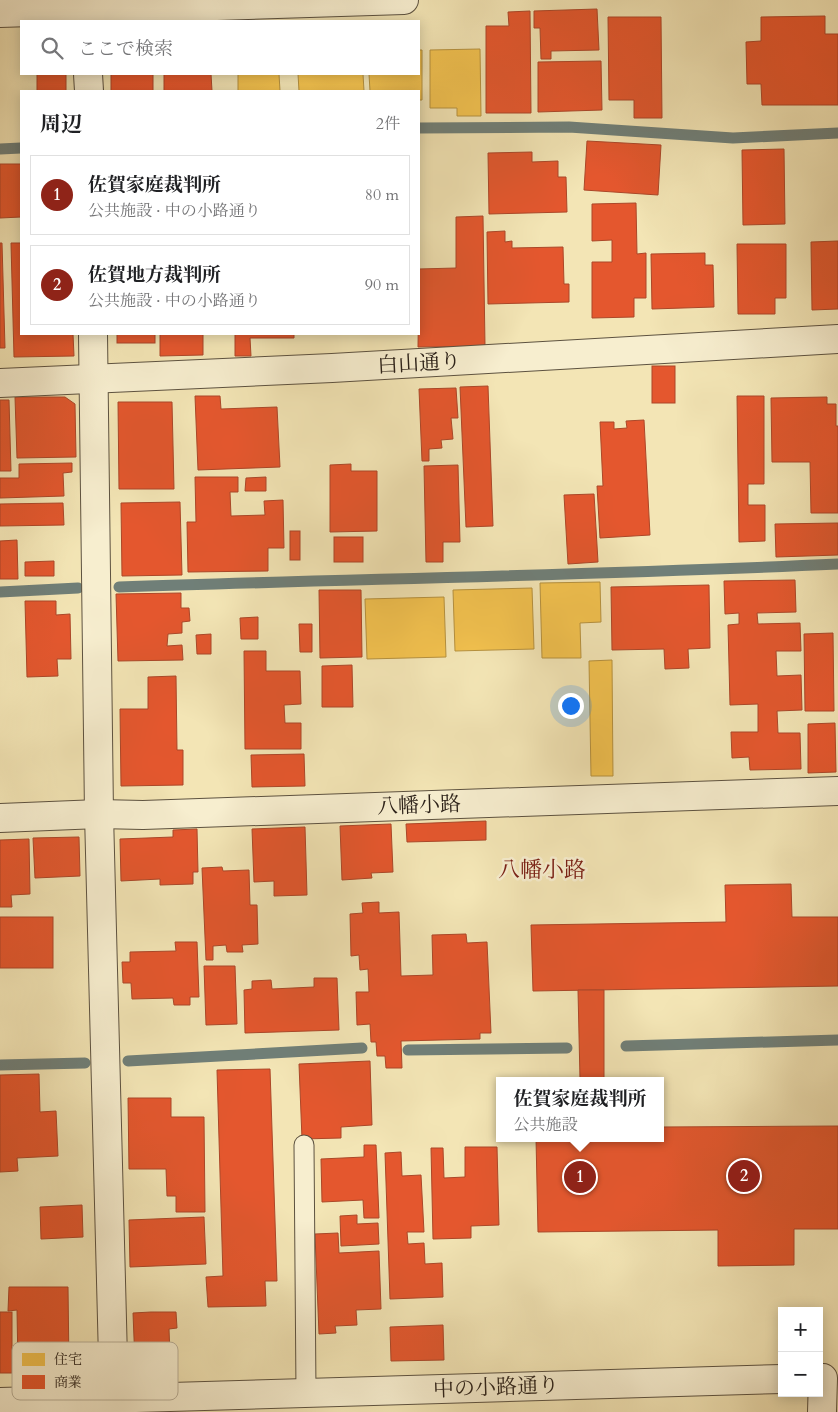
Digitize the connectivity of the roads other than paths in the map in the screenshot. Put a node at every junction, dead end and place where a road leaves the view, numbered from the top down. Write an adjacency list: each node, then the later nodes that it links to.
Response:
1 (404, 0): 2 (street)
2 (88, 10): 3 (street)
3 (0, 13)
4 (88, 75): 5 (street)
5 (89, 90)
6 (93, 335): 8 (street)
7 (838, 339): 8 (street, 白山通り)
8 (93, 379): 9 (street, 白山通り); 11 (street)
9 (0, 383)
10 (838, 791): 11 (street, 八幡小路)
11 (99, 814): 12 (street, 八幡小路); 14 (street)
12 (0, 818)
13 (304, 1145): 17 (lane)
14 (113, 1342)
15 (827, 1377): 22 (street)
16 (778, 1379): 17 (street, 中の小路通り)
17 (306, 1392): 18 (street, 中の小路通り)
18 (178, 1396)
19 (97, 1400): 21 (street, 中の小路通り)
20 (0, 1402): 21 (street, 中の小路通り)
21 (47, 1406)
22 (822, 1412)

